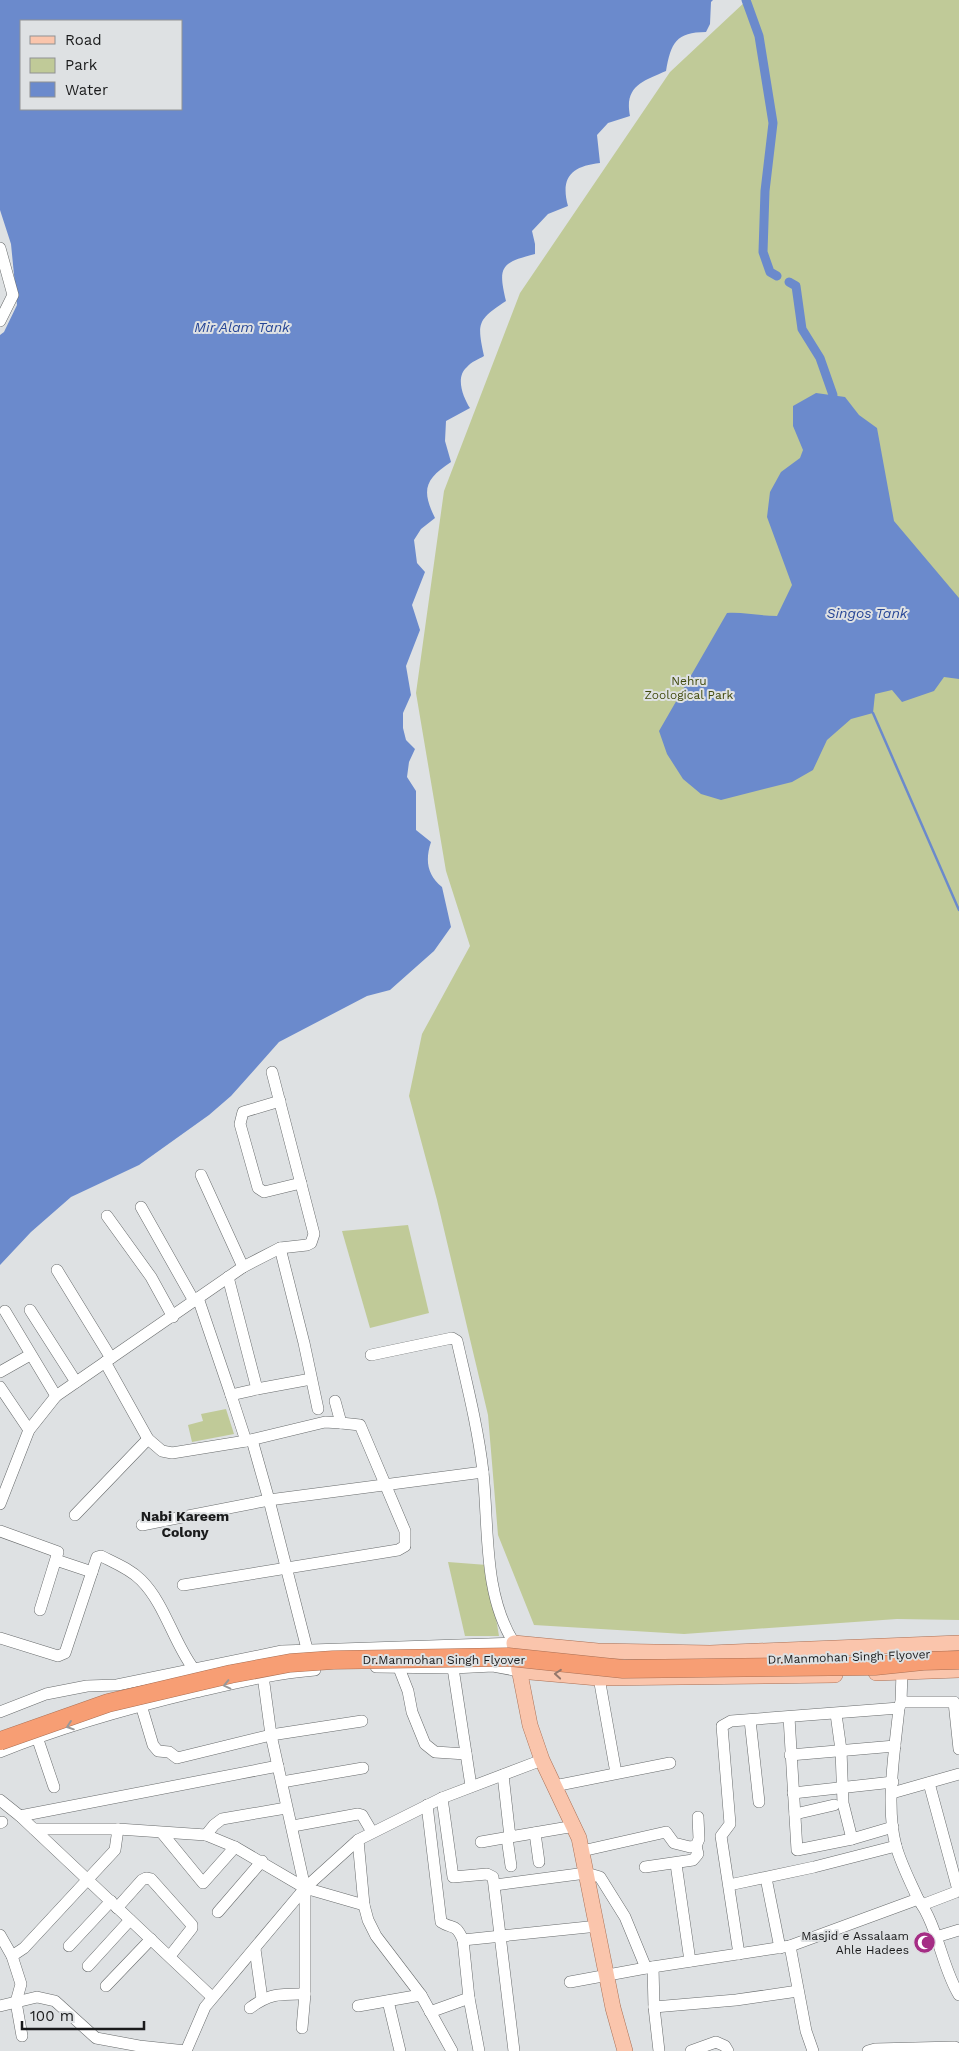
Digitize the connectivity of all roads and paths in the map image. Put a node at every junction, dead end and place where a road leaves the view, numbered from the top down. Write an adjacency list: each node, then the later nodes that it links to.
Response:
1 (0, 248): 2 (street)
2 (0, 321)
3 (272, 1072): 4 (street)
4 (280, 1101): 6 (street); 6 (street)
5 (201, 1175): 10 (street)
6 (301, 1182): 9 (street)
7 (141, 1207): 13 (street)
8 (107, 1216): 16 (street)
9 (280, 1248): 10 (street); 21 (street)
10 (243, 1267): 12 (street)
11 (57, 1270): 19 (street)
12 (228, 1277): 13 (street); 24 (street)
13 (196, 1300): 16 (street); 26 (street)
14 (5, 1310): 18 (street)
15 (30, 1310): 22 (street)
16 (173, 1317): 19 (street)
17 (371, 1354): 33 (street)
18 (30, 1355): 20 (street); 25 (street)
19 (108, 1360): 22 (street); 31 (street)
20 (0, 1372)
21 (311, 1379): 24 (street); 28 (street)
22 (76, 1382): 25 (street)
23 (0, 1387): 30 (street)
24 (257, 1389): 26 (street)
25 (56, 1396): 30 (street)
26 (231, 1396): 32 (street)
27 (335, 1401): 29 (street)
28 (318, 1409)
29 (341, 1423): 32 (street); 34 (street)
30 (29, 1430): 36 (street)
31 (148, 1439): 32 (street); 37 (street)
32 (249, 1440): 35 (street)
33 (483, 1472): 34 (street); 46 (street)
34 (384, 1485): 35 (street); 41 (street)
35 (269, 1500): 38 (street); 41 (street)
36 (0, 1504)
37 (75, 1515)
38 (142, 1525)
39 (0, 1531): 40 (street)
40 (56, 1560): 42 (street); 44 (street)
41 (287, 1568): 43 (street); 48 (street)
42 (92, 1572): 45 (street); 52 (street)
43 (184, 1585)
44 (40, 1610)
45 (0, 1638)
46 (514, 1643): 48 (street); 49 (main road); 57 (main road)
47 (959, 1643): 49 (main road)
48 (307, 1649): 52 (street); 55 (street)
49 (598, 1651): 60 (street)
50 (959, 1653): 68 (highway, Dr.Manmohan Singh Flyover)
51 (959, 1660): 71 (highway, Dr.Manmohan Singh Flyover, bridge)
52 (193, 1668): 63 (street)
53 (399, 1668): 54 (street); 55 (street); 76 (street)
54 (453, 1668): 57 (street); 76 (street)
55 (307, 1670): 59 (street)
56 (959, 1670): 58 (main road)
57 (519, 1671): 60 (main road, one-way to 57); 78 (main road)
58 (902, 1672): 60 (main road); 62 (street)
59 (263, 1676): 61 (street, one-way to 61); 69 (street)
60 (598, 1678): 82 (street)
61 (141, 1705): 69 (street); 70 (street, one-way to 70)
62 (900, 1705): 64 (street); 72 (street); 73 (street)
63 (0, 1712)
64 (836, 1714): 65 (street); 74 (street)
65 (788, 1717): 66 (street); 77 (street)
66 (750, 1720): 95 (street); 111 (street)
67 (362, 1722): 69 (street)
68 (0, 1731)
69 (271, 1734): 80 (street)
70 (38, 1737): 75 (street); 89 (street)
71 (0, 1740)
72 (895, 1746): 74 (street); 90 (street)
73 (959, 1749)
74 (841, 1750): 77 (street); 91 (street)
75 (0, 1752)
76 (466, 1754): 87 (street)
77 (790, 1756): 92 (street)
78 (542, 1760): 84 (street); 88 (main road)
79 (670, 1763): 82 (street)
80 (278, 1766): 85 (street); 100 (street)
81 (363, 1768): 85 (street)
82 (616, 1774): 88 (street)
83 (959, 1774): 86 (street)
84 (503, 1775): 87 (street); 112 (street)
85 (282, 1782): 98 (street)
86 (929, 1783): 90 (street); 131 (street)
87 (471, 1786): 93 (street)
88 (554, 1786): 103 (main road)
89 (54, 1787)
90 (892, 1788): 91 (street); 104 (street)
91 (841, 1789): 92 (street); 113 (street)
92 (793, 1793): 99 (street)
93 (442, 1798): 96 (street); 128 (street)
94 (0, 1800): 100 (street)
95 (758, 1802)
96 (427, 1805): 107 (street); 142 (street)
97 (834, 1805): 99 (street)
98 (286, 1808): 102 (street); 110 (street)
99 (795, 1814): 113 (street)
100 (20, 1816): 105 (street)
101 (698, 1817): 116 (street)
102 (293, 1826): 107 (street); 130 (street)
103 (575, 1826): 109 (street); 119 (main road)
104 (893, 1827): 113 (street); 118 (street)
105 (34, 1829): 106 (street); 127 (street)
106 (118, 1829): 108 (street); 127 (street)
107 (372, 1832): 114 (street)
108 (162, 1833): 110 (street); 117 (street)
109 (535, 1833): 112 (street); 121 (street)
110 (206, 1835): 117 (street)
111 (721, 1836): 116 (street); 129 (street)
112 (509, 1837): 115 (street); 123 (street)
113 (852, 1839)
114 (358, 1840): 130 (street); 133 (street)
115 (481, 1842)
116 (698, 1842): 119 (street); 122 (street)
117 (235, 1846): 120 (street)
118 (896, 1846): 126 (street); 131 (street)
119 (582, 1851): 125 (main road)
120 (262, 1861): 130 (street); 134 (street)
121 (540, 1862)
122 (676, 1864): 124 (street); 149 (street)
123 (511, 1866)
124 (645, 1867)
125 (586, 1873): 128 (street); 136 (main road); 151 (street)
126 (766, 1878): 129 (street); 144 (street)
127 (87, 1880): 132 (street); 147 (street)
128 (495, 1885): 139 (street)
129 (729, 1885): 146 (street)
130 (305, 1888): 133 (street); 145 (street); 156 (street)
131 (920, 1902): 140 (street); 144 (street)
132 (114, 1905): 135 (street); 143 (street); 148 (street)
133 (364, 1905): 157 (street)
134 (218, 1912)
135 (130, 1920): 141 (street); 150 (street)
136 (598, 1926): 139 (street); 152 (main road)
137 (959, 1930): 140 (street)
138 (0, 1935): 147 (street)
139 (500, 1937): 142 (street); 176 (street)
140 (936, 1937): 158 (street)
141 (151, 1939): 148 (street); 154 (street)
142 (463, 1940): 160 (street)
143 (69, 1946)
144 (785, 1947): 146 (street); 155 (street)
145 (255, 1949): 159 (street); 161 (street)
146 (739, 1954): 149 (street)
147 (12, 1956): 163 (street)
148 (170, 1956): 159 (street)
149 (690, 1961): 151 (street)
150 (88, 1966)
151 (649, 1968): 152 (street); 166 (street)
152 (606, 1976): 153 (street); 177 (main road)
153 (570, 1982)
154 (106, 1986)
155 (798, 1992): 166 (street); 181 (street)
156 (305, 1994): 161 (street); 169 (street)
157 (421, 1995): 162 (street); 168 (street)
158 (959, 1995)
159 (212, 1998): 172 (street)
160 (469, 1998): 168 (street); 175 (street)
161 (262, 1999): 167 (street)
162 (388, 2001): 165 (street); 173 (street)
163 (16, 2002): 164 (street); 170 (street); 172 (street)
164 (0, 2006)
165 (358, 2006)
166 (654, 2007): 178 (street)
167 (250, 2008)
168 (430, 2012): 174 (street)
169 (302, 2028)
170 (22, 2036)
171 (956, 2046): 182 (street)
172 (186, 2051)
173 (400, 2051)
174 (452, 2051)
175 (479, 2051)
176 (514, 2051)
177 (626, 2051)
178 (659, 2051)
179 (691, 2051): 180 (street)
180 (728, 2051)
181 (813, 2051)
182 (868, 2051)

